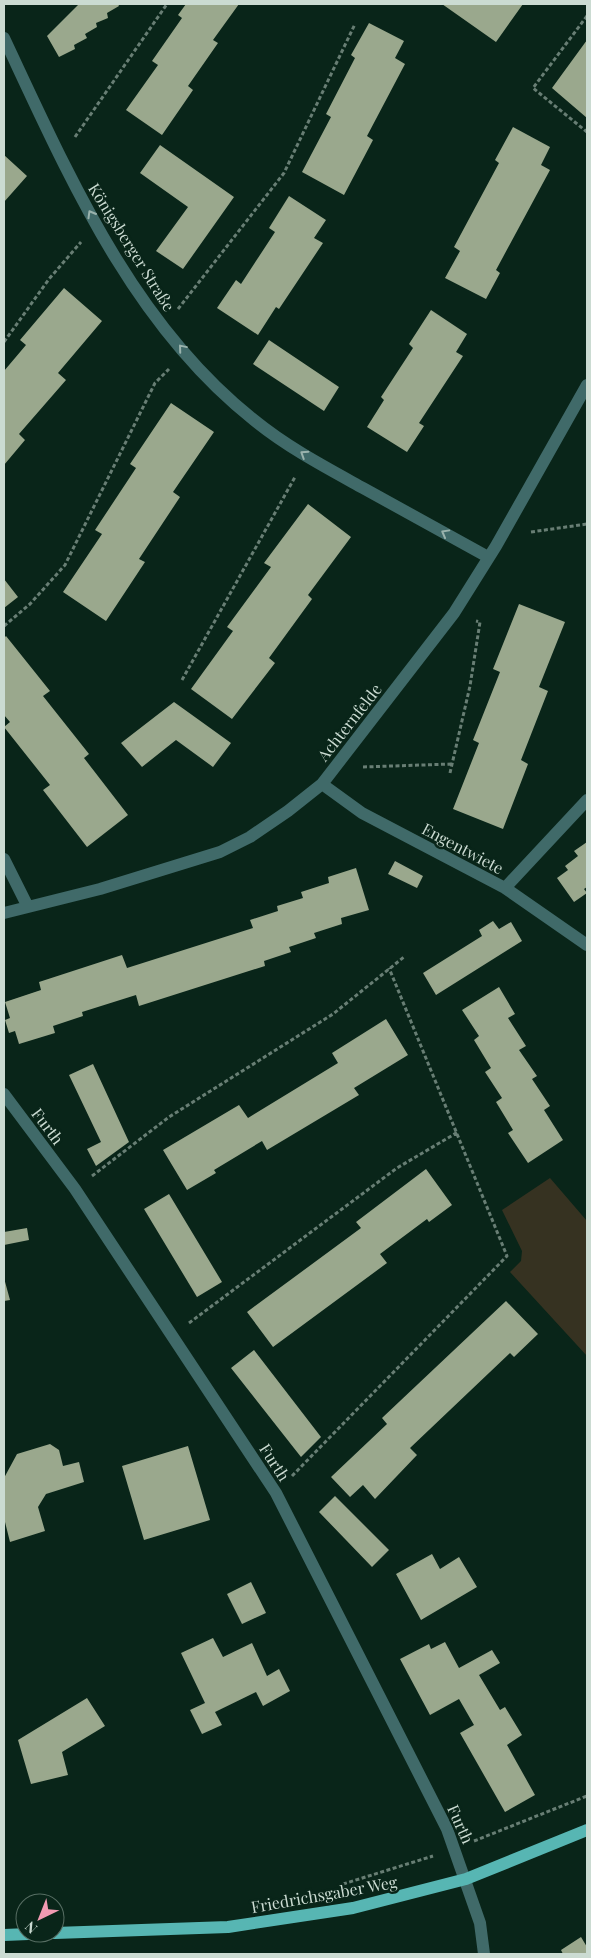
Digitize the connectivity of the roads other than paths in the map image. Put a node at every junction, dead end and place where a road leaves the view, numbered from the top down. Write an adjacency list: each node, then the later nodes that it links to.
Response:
1 (4, 38): 3 (street, Königsberger Straße, one-way to 1)
2 (587, 385): 3 (street, Achternfelde)
3 (488, 557): 4 (street, Achternfelde)
4 (322, 784): 7 (street, Engentwiete); 8 (street, Achternfelde)
5 (587, 800): 7 (street)
6 (4, 859): 8 (street)
7 (505, 888): 10 (street, Engentwiete)
8 (28, 907): 9 (street, Achternfelde)
9 (4, 913)
10 (587, 945)
11 (4, 1094): 13 (street, Furth)
12 (587, 1830): 13 (main road, Friedrichsgaber Weg)
13 (466, 1879): 14 (main road, Friedrichsgaber Weg); 15 (street, Furth)
14 (65, 1933)
15 (484, 1954)

